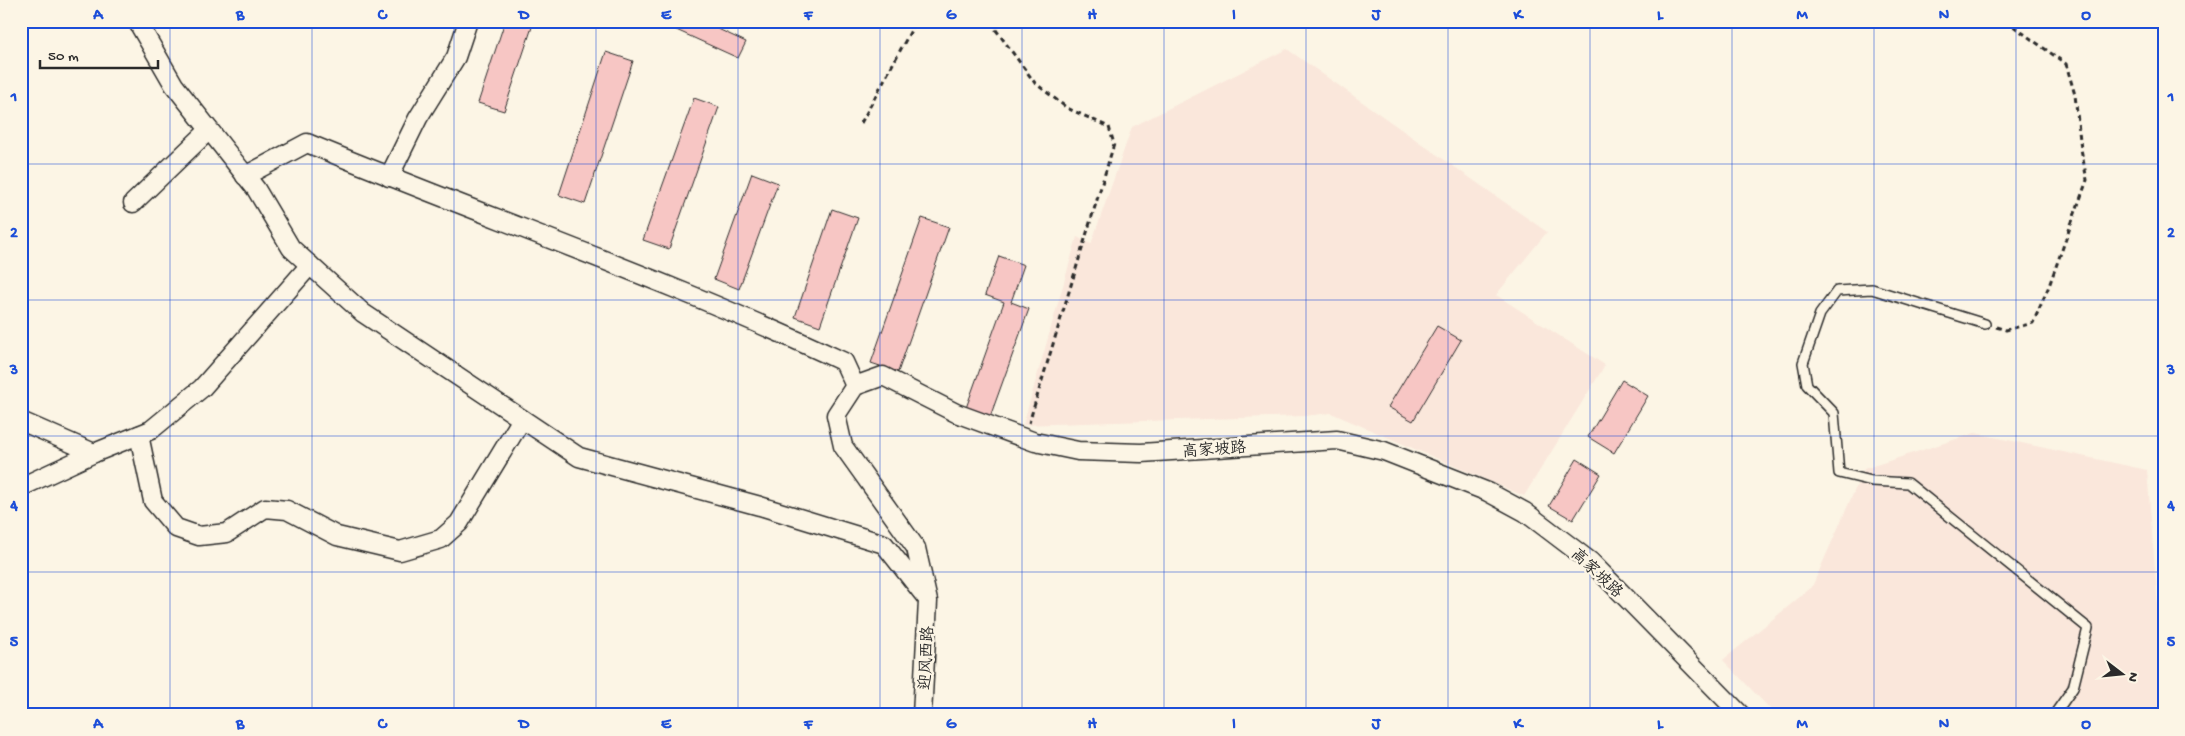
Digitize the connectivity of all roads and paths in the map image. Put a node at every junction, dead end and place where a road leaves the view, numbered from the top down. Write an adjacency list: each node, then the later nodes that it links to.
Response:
1 (137, 21): 7 (street)
2 (468, 21): 9 (street)
3 (916, 21): 6 (path)
4 (993, 21): 17 (path)
5 (2006, 21): 12 (path)
6 (861, 122)
7 (209, 130): 8 (street); 10 (street)
8 (245, 176): 9 (street); 11 (street)
9 (390, 177): 13 (street)
10 (134, 204)
11 (310, 265): 14 (street); 16 (street)
12 (1986, 324): 23 (lane)
13 (855, 386): 17 (street, 高家坡路); 20 (street)
14 (522, 419): 16 (street); 20 (street)
15 (21, 421): 18 (street)
16 (139, 435): 18 (street)
17 (1024, 438): 22 (street, 高家坡路)
18 (94, 453): 19 (street)
19 (21, 487)
20 (928, 601): 21 (street, 迎风西路)
21 (922, 715)
22 (1741, 715)
23 (2054, 715)

